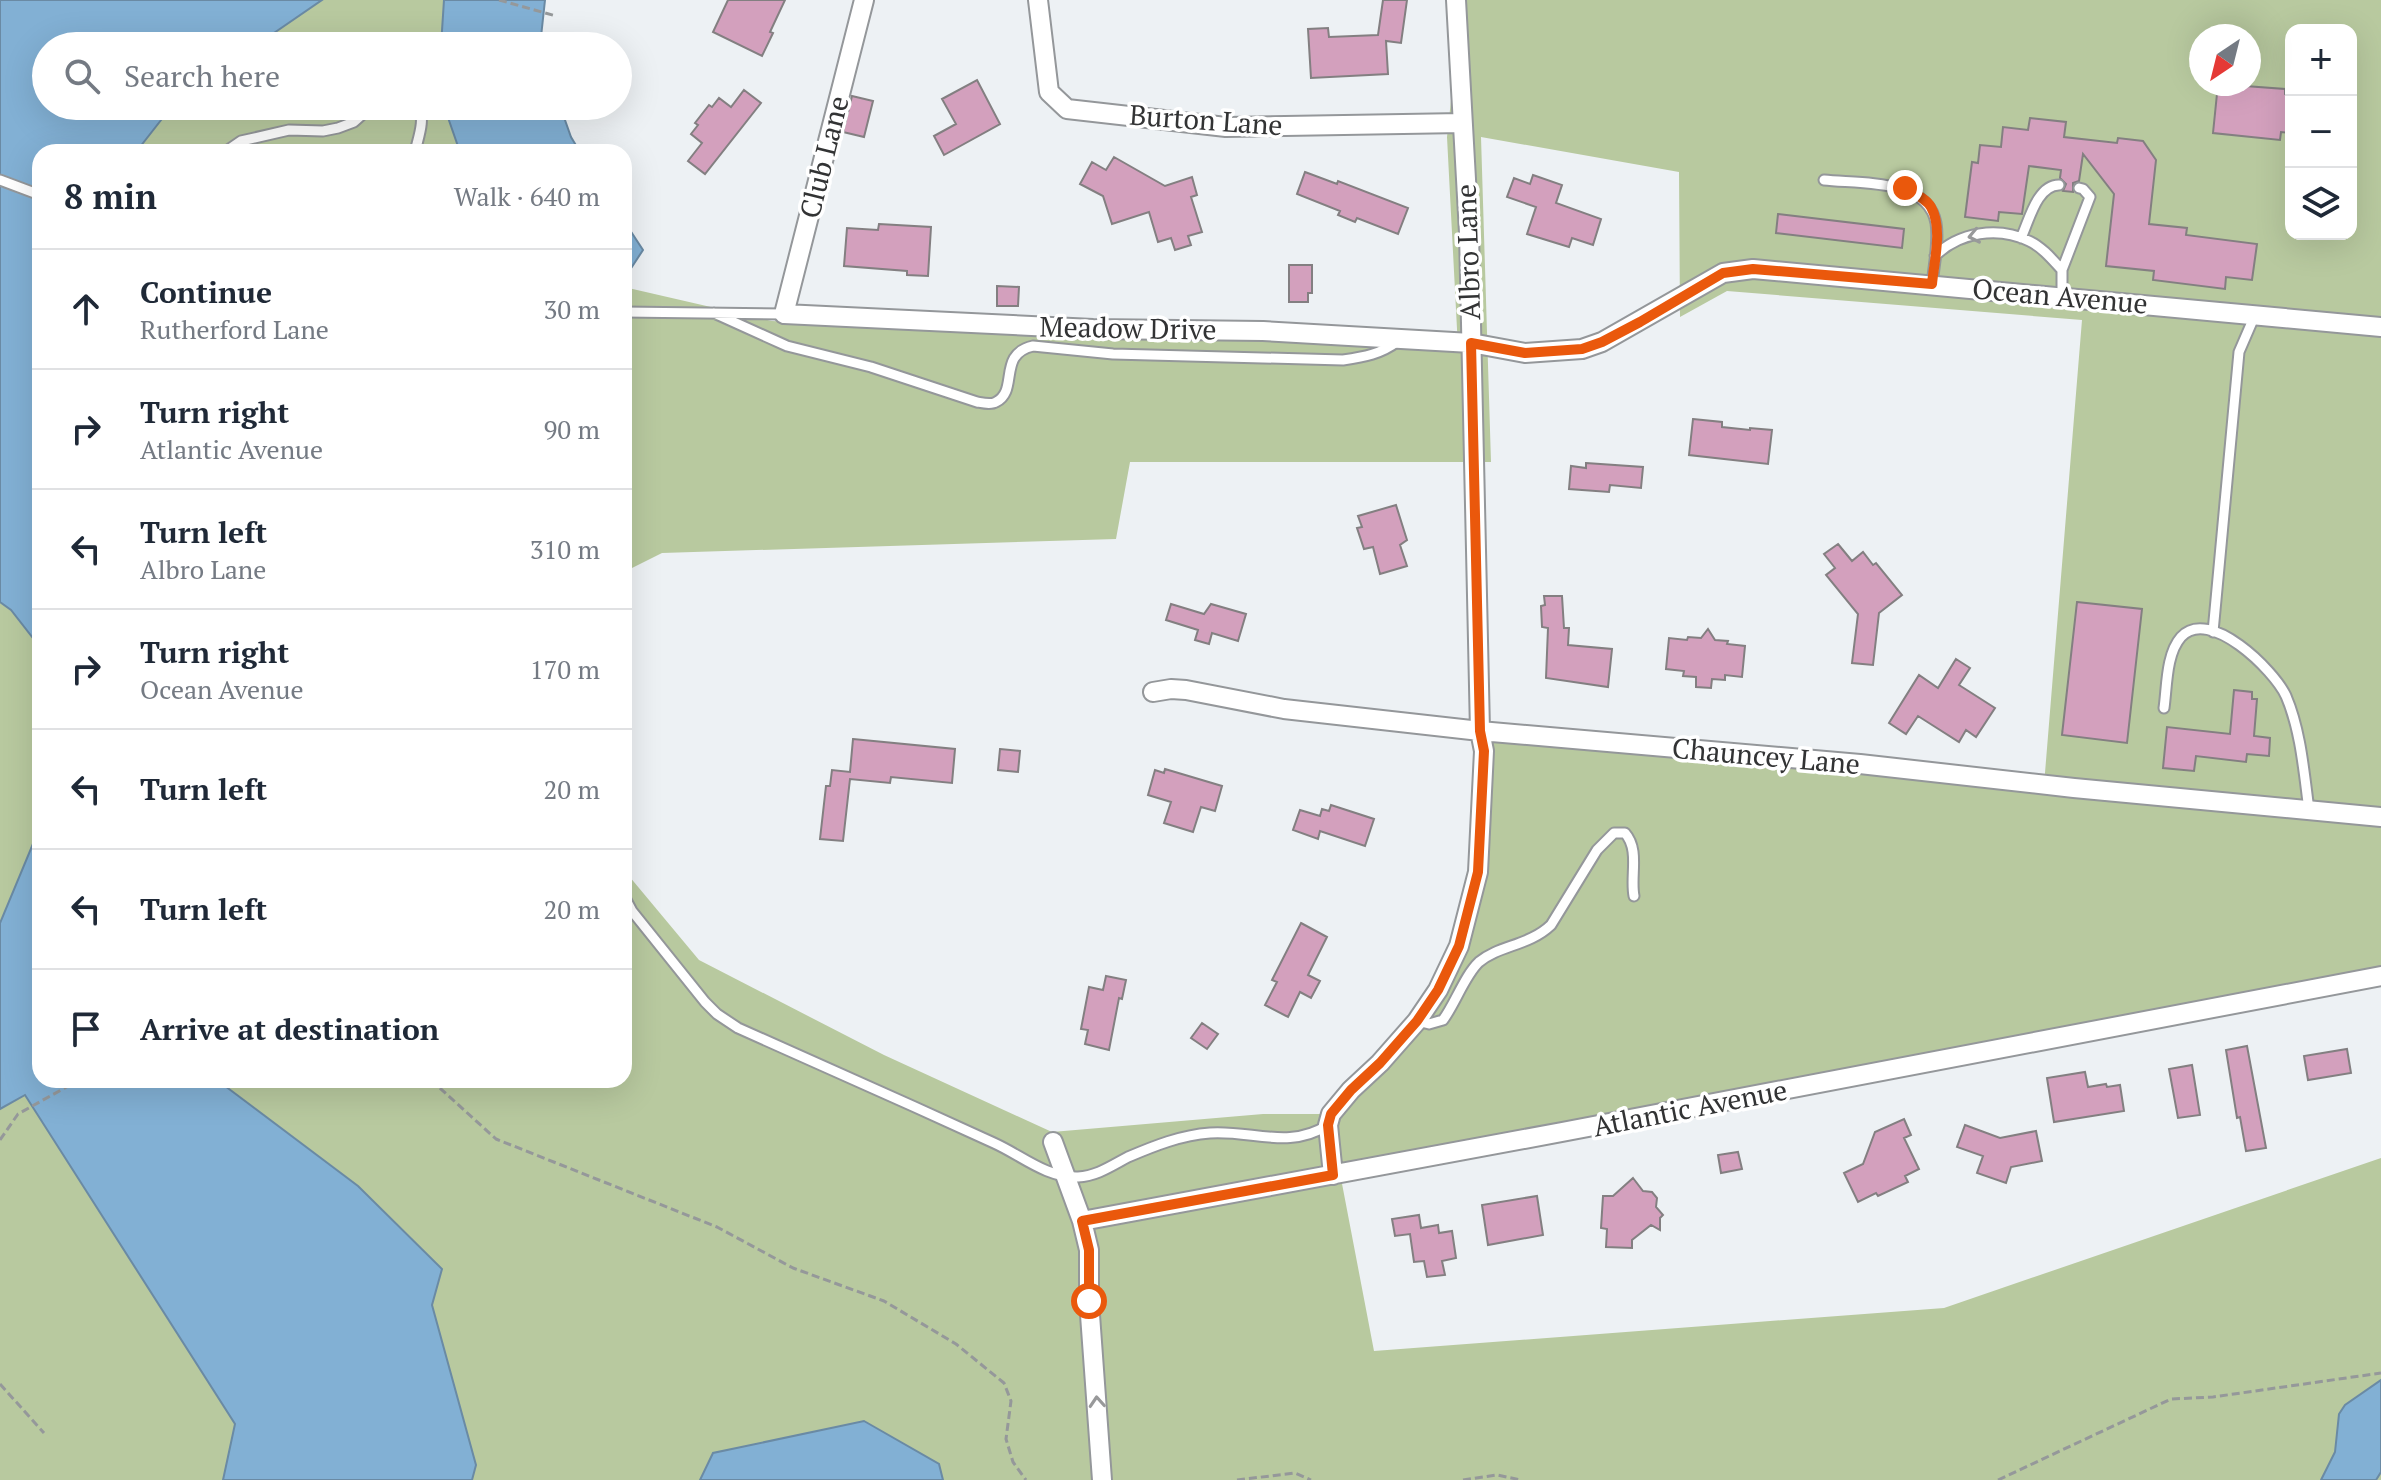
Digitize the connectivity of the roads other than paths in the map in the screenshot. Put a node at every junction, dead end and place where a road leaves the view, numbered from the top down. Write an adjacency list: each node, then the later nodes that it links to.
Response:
1 (864, 0): 21 (street, Club Lane)
2 (1038, 0): 6 (street, Burton Lane)
3 (1456, 0): 6 (street, Albro Lane)
4 (356, 120): 7 (lane)
5 (421, 120): 8 (lane)
6 (1462, 123): 25 (street, Albro Lane)
7 (237, 144)
8 (417, 144)
9 (0, 180): 13 (lane)
10 (1824, 180): 15 (lane)
11 (2059, 185): 14 (lane)
12 (2079, 188): 16 (lane)
13 (32, 192)
14 (2021, 238): 15 (lane, one-way to 15); 16 (lane)
15 (1935, 256): 17 (lane)
16 (2062, 270): 18 (lane)
17 (1932, 284): 18 (street, Ocean Avenue); 25 (street, Ocean Avenue)
18 (2062, 296): 22 (street, Ocean Avenue)
19 (632, 312): 20 (lane)
20 (714, 313): 21 (lane); 24 (lane)
21 (784, 314): 24 (street, Meadow Drive)
22 (2255, 315): 23 (street, Ocean Avenue); 26 (lane)
23 (2381, 327)
24 (1400, 340): 25 (street, Meadow Drive)
25 (1471, 343): 29 (street, Albro Lane)
26 (2213, 632): 28 (lane); 30 (lane)
27 (1153, 692): 29 (street, Chauncey Lane)
28 (2164, 708)
29 (1480, 731): 30 (street, Chauncey Lane); 35 (street, Albro Lane)
30 (2309, 810): 31 (street, Chauncey Lane)
31 (2381, 817)
32 (1634, 896): 35 (lane)
33 (632, 911): 39 (lane)
34 (2381, 976): 38 (street, Atlantic Avenue)
35 (1417, 1021): 36 (street, Albro Lane)
36 (1328, 1125): 38 (street); 39 (lane)
37 (1053, 1142): 39 (street)
38 (1333, 1175): 40 (street, Atlantic Avenue)
39 (1065, 1176): 40 (street)
40 (1082, 1221): 41 (street, one-way to 40)
41 (1102, 1480)

